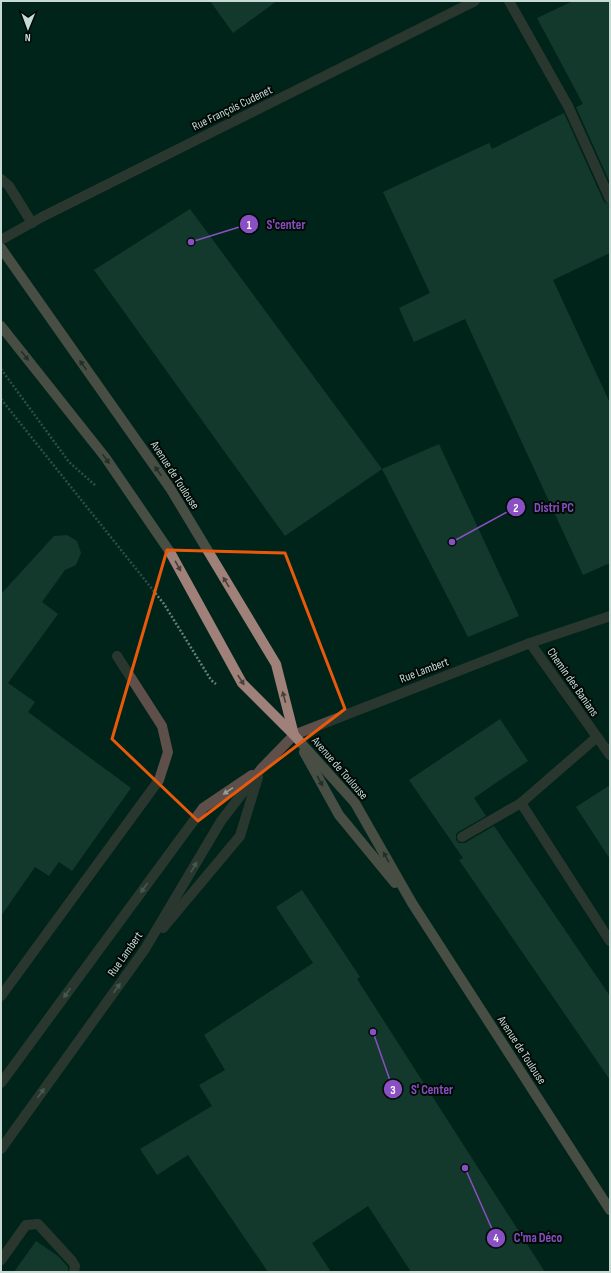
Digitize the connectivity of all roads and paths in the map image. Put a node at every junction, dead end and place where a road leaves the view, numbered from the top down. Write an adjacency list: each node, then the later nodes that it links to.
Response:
1 (475, 1): 5 (street, Rue François Cudenet)
2 (509, 1): 4 (street)
3 (1, 179): 5 (street)
4 (610, 199)
5 (32, 223): 6 (street, Rue François Cudenet)
6 (1, 240)
7 (1, 248): 16 (main road, Avenue de Toulouse, one-way to 7)
8 (1, 326): 15 (main road, Avenue de Toulouse, one-way to 15)
9 (1, 369): 11 (path)
10 (1, 399): 15 (path)
11 (97, 487)
12 (610, 616): 13 (street, Rue Lambert)
13 (530, 642): 16 (street, Rue Lambert); 17 (street, Chemin des Banians)
14 (117, 656): 25 (street)
15 (242, 683): 16 (main road, Avenue de Toulouse)
16 (294, 734): 19 (street, Rue Lambert); 22 (main road, Avenue de Toulouse, one-way to 22); 22 (main road, Avenue de Toulouse, one-way to 16)
17 (597, 737): 18 (street, Chemin des Banians); 20 (street)
18 (610, 755)
19 (261, 769): 24 (street, Rue Lambert, one-way to 19); 24 (street); 26 (street, Rue Lambert, one-way to 26)
20 (521, 803): 21 (street); 23 (street)
21 (462, 837)
22 (412, 903): 28 (main road, Avenue de Toulouse)
23 (610, 941)
24 (146, 949): 27 (street, Rue Lambert, one-way to 24)
25 (1, 996)
26 (1, 1083)
27 (1, 1149)
28 (610, 1210)
29 (1, 1260): 30 (street)
30 (74, 1272)

